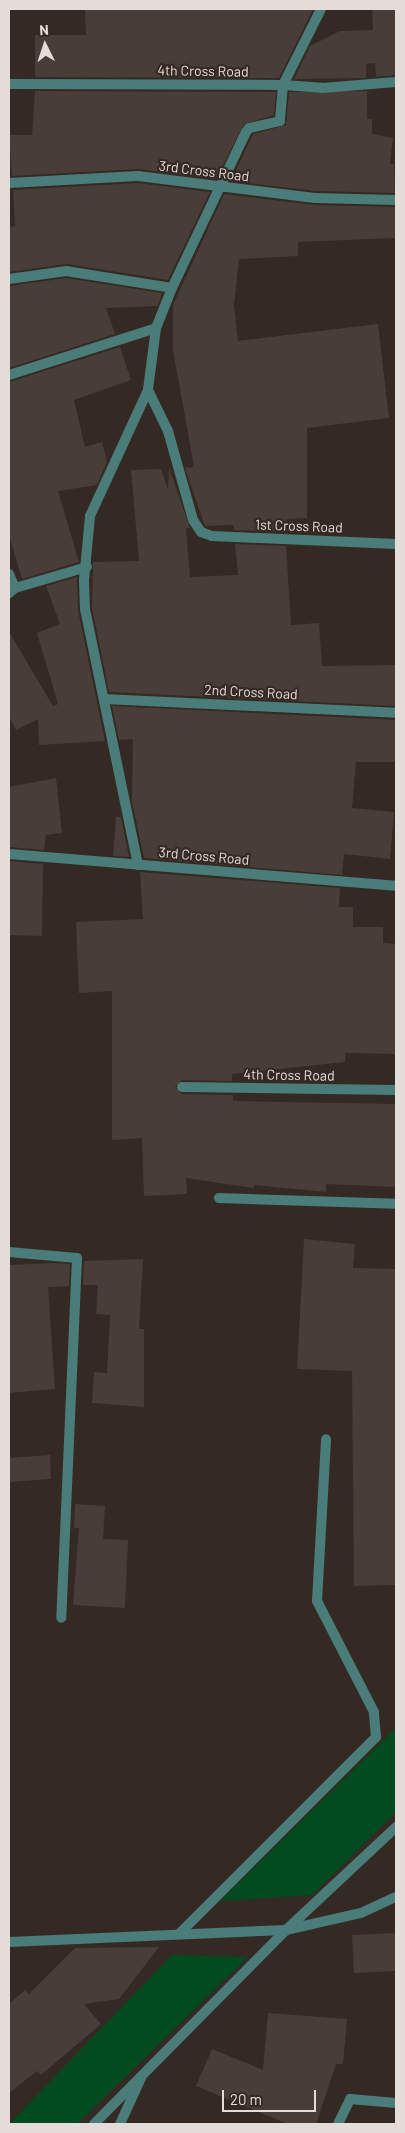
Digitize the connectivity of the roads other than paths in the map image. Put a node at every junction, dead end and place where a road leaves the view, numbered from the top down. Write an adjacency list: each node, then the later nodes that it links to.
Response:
1 (321, 9): 4 (street)
2 (396, 82): 4 (street, 4th Cross Road)
3 (9, 84): 4 (street, 4th Cross Road)
4 (283, 85): 6 (street)
5 (9, 183): 6 (street, 3rd Cross Road)
6 (221, 188): 7 (street, 3rd Cross Road); 9 (street)
7 (396, 200)
8 (9, 279): 9 (street)
9 (172, 288): 10 (street)
10 (156, 328): 11 (street); 12 (street)
11 (9, 375)
12 (148, 390): 13 (street, 1st Cross Road); 14 (street)
13 (396, 544)
14 (87, 567): 16 (street); 17 (street)
15 (9, 574): 16 (street)
16 (12, 591)
17 (104, 699): 18 (street, 2nd Cross Road); 20 (street)
18 (396, 713)
19 (9, 854): 20 (street, 3rd Cross Road)
20 (138, 865): 21 (street, 3rd Cross Road)
21 (396, 886)
22 (182, 1086): 23 (street, 4th Cross Road)
23 (396, 1090)
24 (219, 1198): 25 (street)
25 (396, 1204)
26 (9, 1252): 28 (street)
27 (326, 1439): 32 (street)
28 (61, 1618)
29 (396, 1827): 31 (street)
30 (396, 1897): 31 (street)
31 (286, 1930): 32 (street); 34 (street)
32 (178, 1934): 33 (street)
33 (9, 1942)
34 (141, 2077): 36 (street); 37 (street)
35 (396, 2103): 38 (street)
36 (94, 2124)
37 (120, 2124)
38 (338, 2124)

